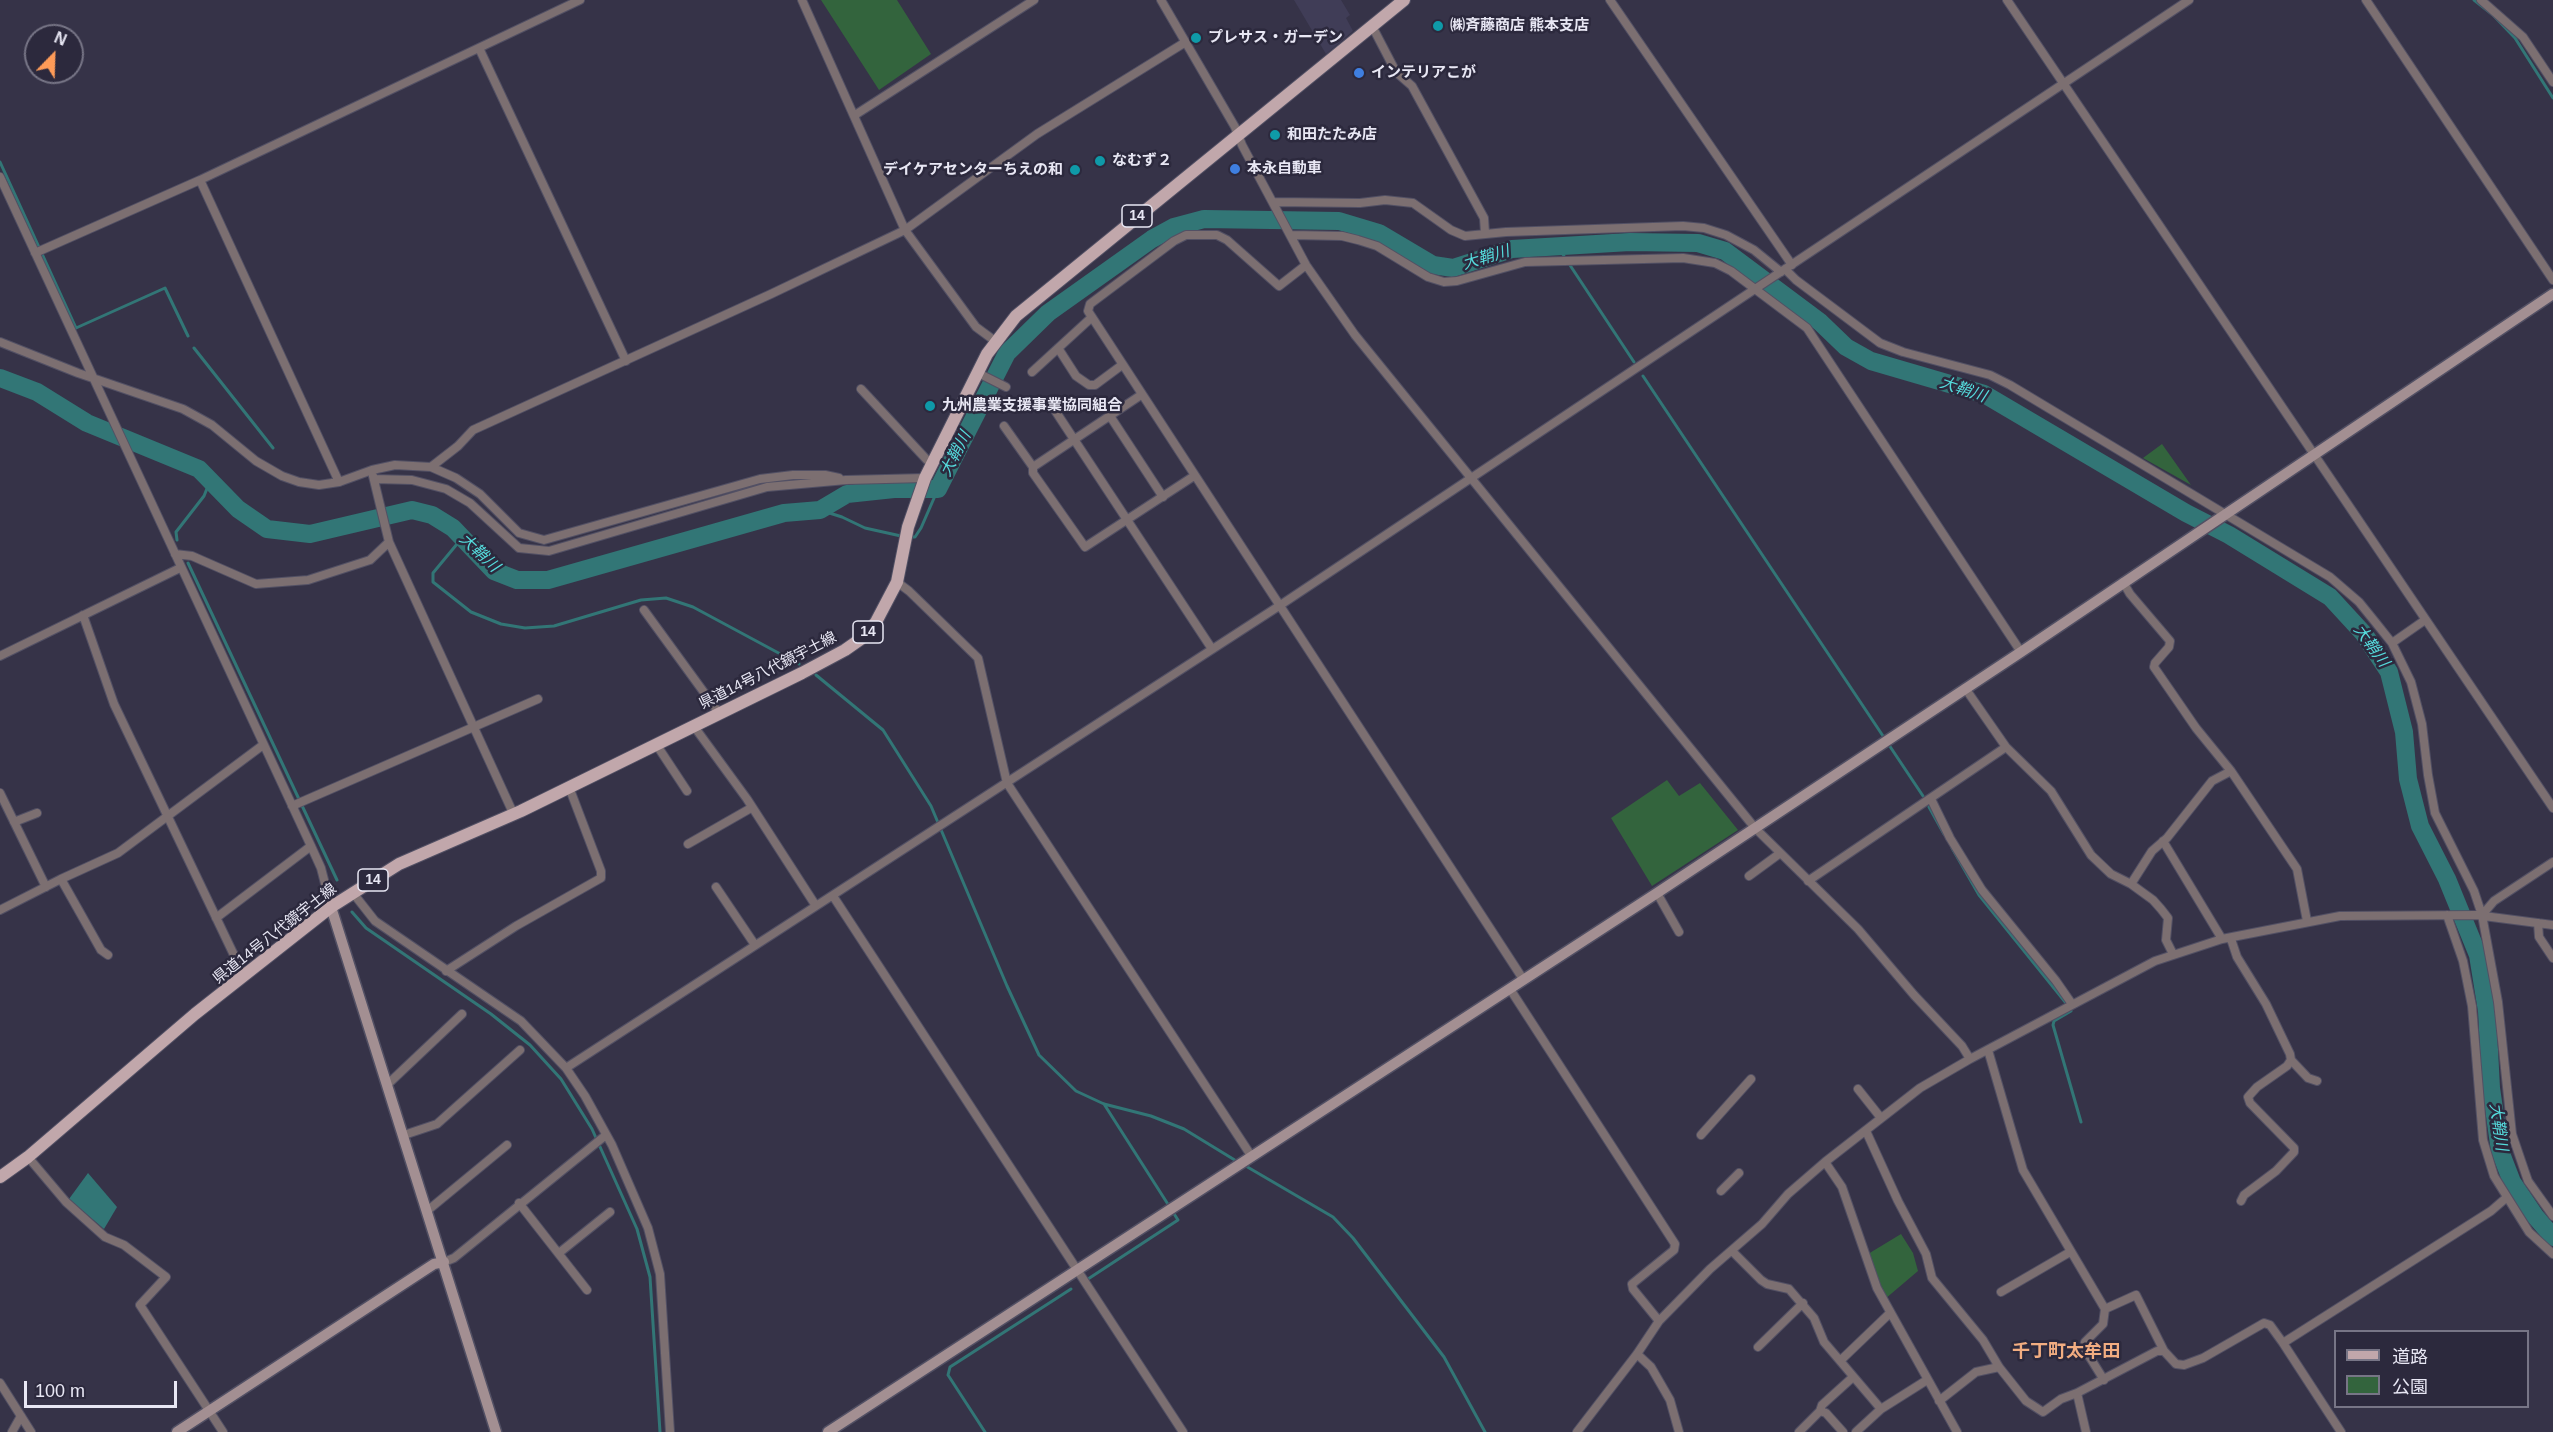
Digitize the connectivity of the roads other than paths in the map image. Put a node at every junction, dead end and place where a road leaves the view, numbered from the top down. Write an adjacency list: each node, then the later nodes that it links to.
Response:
1 (580, 0): 13 (street)
2 (802, 0): 16 (street)
3 (1034, 0): 16 (street)
4 (1162, 0): 12 (street)
5 (1404, 0): 11 (main road, 県道14号八代鏡宇土線 / 14)
6 (1610, 0): 26 (street)
7 (2007, 0): 15 (street)
8 (2189, 0): 15 (street)
9 (2366, 0): 27 (street)
10 (2481, 0): 14 (street)
11 (1372, 26): 17 (main road, 県道14号八代鏡宇土線 / 14); 23 (street)
12 (1184, 43): 17 (street); 21 (street)
13 (479, 48): 19 (street); 34 (street)
14 (2553, 82)
15 (2062, 85): 26 (street); 46 (street)
16 (855, 115): 21 (street)
17 (1238, 135): 20 (street); 31 (main road, 県道14号八代鏡宇土線 / 14)
18 (0, 177): 24 (street)
19 (200, 180): 24 (street); 56 (street)
20 (1275, 205): 22 (street); 23 (street)
21 (905, 230): 31 (street); 34 (street)
22 (1290, 232): 25 (street); 28 (street)
23 (1485, 233): 26 (street)
24 (39, 251): 38 (street)
25 (1306, 265): 30 (street); 52 (street)
26 (1784, 270): 28 (street); 58 (street)
27 (2553, 280)
28 (1757, 289): 52 (street); 71 (street)
29 (2553, 294): 46 (street)
30 (1091, 318): 33 (street); 35 (street)
31 (995, 341): 37 (main road, 県道14号八代鏡宇土線 / 14)
32 (0, 342): 38 (street)
33 (1058, 348): 35 (street); 36 (street)
34 (626, 361): 48 (street)
35 (1122, 365): 41 (street)
36 (1032, 372)
37 (982, 375): 39 (street); 47 (main road, 県道14号八代鏡宇土線 / 14)
38 (94, 378): 56 (street); 61 (street)
39 (1006, 387)
40 (861, 389): 47 (street)
41 (1141, 395): 43 (street); 51 (street)
42 (1056, 412): 45 (street)
43 (1110, 416): 45 (street); 57 (street)
44 (1004, 426): 49 (street)
45 (1074, 439): 49 (street); 59 (street)
46 (2315, 453): 58 (street); 68 (street)
47 (934, 461): 55 (main road, 県道14号八代鏡宇土線 / 14)
48 (430, 467): 50 (street); 54 (street)
49 (1033, 467): 59 (street)
50 (372, 470): 53 (street); 56 (street)
51 (1194, 476): 57 (street); 65 (street)
52 (1473, 478): 65 (street); 94 (street)
53 (374, 480): 54 (street); 60 (street)
54 (846, 480): 55 (street)
55 (924, 480): 63 (main road, 県道14号八代鏡宇土線 / 14)
56 (339, 482)
57 (1163, 496): 59 (street)
58 (2221, 517): 64 (street); 69 (street)
59 (1127, 519): 70 (street)
60 (389, 542): 61 (street); 77 (street)
61 (175, 554): 62 (street)
62 (180, 568): 67 (street); 79 (street)
63 (897, 582): 75 (main road, 県道14号八代鏡宇土線 / 14); 82 (street)
64 (2123, 582): 71 (street); 81 (street)
65 (1279, 606): 70 (street); 126 (street)
66 (645, 610): 75 (street)
67 (83, 615): 72 (street); 92 (street)
68 (2425, 620): 69 (street); 89 (street)
69 (2392, 643): 113 (street)
70 (1212, 649): 82 (street)
71 (2021, 652): 73 (street)
72 (0, 656)
73 (1965, 688): 80 (street); 94 (street)
74 (538, 699): 77 (street)
75 (719, 713): 76 (main road, 県道14号八代鏡宇土線 / 14)
76 (693, 725): 78 (main road, 県道14号八代鏡宇土線 / 14); 88 (street)
77 (475, 727): 87 (street); 91 (street)
78 (656, 744): 83 (main road, 県道14号八代鏡宇土線 / 14); 84 (street)
79 (263, 745): 87 (street); 92 (street)
80 (2006, 747): 86 (street); 103 (street)
81 (2231, 771): 95 (street); 115 (street)
82 (1007, 783): 108 (street); 146 (street)
83 (568, 787): 91 (main road, 県道14号八代鏡宇土線 / 14); 124 (street)
84 (687, 791)
85 (0, 794): 93 (street)
86 (1931, 799): 102 (street); 128 (street)
87 (294, 806): 97 (street)
88 (751, 808): 96 (street); 109 (street)
89 (2553, 808)
90 (37, 813): 93 (street)
91 (514, 815): 106 (main road, 県道14号八代鏡宇土線 / 14)
92 (167, 818): 101 (street); 114 (street)
93 (14, 822): 104 (street)
94 (1755, 828): 98 (street); 107 (street)
95 (2163, 842): 103 (street); 119 (street)
96 (688, 844)
97 (311, 846): 110 (street); 114 (street)
98 (1779, 854): 100 (street); 102 (street)
99 (2553, 862): 113 (street)
100 (1749, 876)
101 (61, 879): 104 (street); 122 (street)
102 (1808, 881): 132 (street)
103 (2131, 884): 121 (street)
104 (46, 887): 111 (street)
105 (716, 887): 120 (street)
106 (353, 893): 110 (main road, 県道14号八代鏡宇土線 / 14); 124 (street)
107 (1657, 893): 118 (street); 126 (street)
108 (833, 896): 109 (street); 162 (street)
109 (816, 906): 120 (street)
110 (331, 907): 125 (main road, 県道14号八代鏡宇土線 / 14); 137 (street)
111 (0, 910)
112 (2450, 915): 113 (street); 115 (street); 151 (street)
113 (2479, 915): 116 (street); 156 (street)
114 (216, 918): 125 (street)
115 (2307, 921): 119 (street)
116 (2538, 923): 117 (street); 123 (street)
117 (2553, 925)
118 (1679, 932)
119 (2227, 939): 121 (street); 133 (street)
120 (755, 945): 134 (street)
121 (2174, 954): 128 (street)
122 (108, 955)
123 (2553, 958)
124 (446, 971): 134 (street)
125 (244, 976): 145 (main road, 県道14号八代鏡宇土線 / 14)
126 (1523, 979): 127 (street)
127 (1510, 989): 146 (street); 168 (street)
128 (2072, 1004): 131 (street)
129 (462, 1014): 137 (street)
130 (520, 1050): 141 (street)
131 (1988, 1050): 132 (street); 158 (street)
132 (1970, 1059): 139 (street)
133 (2291, 1060): 136 (street); 152 (street)
134 (566, 1068): 143 (street)
135 (1751, 1079): 142 (street)
136 (2317, 1081)
137 (388, 1084): 141 (street)
138 (1858, 1089): 139 (street)
139 (1881, 1118): 140 (street)
140 (1866, 1131): 147 (street); 174 (street)
141 (404, 1135): 154 (street)
142 (1701, 1135)
143 (602, 1137): 153 (street); 190 (street)
144 (507, 1145): 154 (street)
145 (28, 1157): 149 (main road, 県道14号八代鏡宇土線 / 14); 182 (street)
146 (1250, 1158): 162 (street)
147 (1826, 1162): 157 (street); 167 (street)
148 (1739, 1173): 150 (street)
149 (0, 1177)
150 (1721, 1191)
151 (2506, 1198): 160 (street); 169 (street)
152 (2241, 1201)
153 (519, 1203): 159 (street); 161 (street)
154 (427, 1211): 161 (street)
155 (610, 1212): 159 (street)
156 (2553, 1216)
157 (1732, 1251): 165 (street); 168 (street)
158 (2070, 1252): 164 (street); 166 (street)
159 (558, 1253): 163 (street)
160 (2553, 1254)
161 (444, 1262): 182 (street); 189 (street)
162 (1078, 1271): 191 (street); 192 (street)
163 (587, 1290)
164 (2001, 1292)
165 (1803, 1303): 170 (street); 173 (street)
166 (2105, 1309): 171 (street); 177 (street)
167 (1890, 1313): 173 (street); 176 (street)
168 (1659, 1321): 172 (street)
169 (2283, 1343): 171 (street); 200 (street)
170 (1758, 1347)
171 (2164, 1351): 177 (street)
172 (1637, 1354): 193 (street); 194 (street)
173 (1841, 1360): 175 (street)
174 (1999, 1367): 179 (street); 180 (street)
175 (1853, 1377): 181 (street); 183 (street)
176 (1927, 1380): 180 (street); 181 (street)
177 (2104, 1380): 179 (street)
178 (0, 1383): 184 (street)
179 (2077, 1393): 199 (street)
180 (1939, 1401): 198 (street)
181 (1881, 1409): 197 (street)
182 (210, 1411): 187 (street); 188 (street)
183 (1820, 1411): 195 (street); 196 (street)
184 (21, 1416): 185 (street); 186 (street)
185 (12, 1432)
186 (31, 1432)
187 (177, 1432)
188 (223, 1432)
189 (496, 1432)
190 (670, 1432)
191 (828, 1432)
192 (1183, 1432)
193 (1577, 1432)
194 (1679, 1432)
195 (1799, 1432)
196 (1843, 1432)
197 (1856, 1432)
198 (1958, 1432)
199 (2086, 1432)
200 (2341, 1432)

